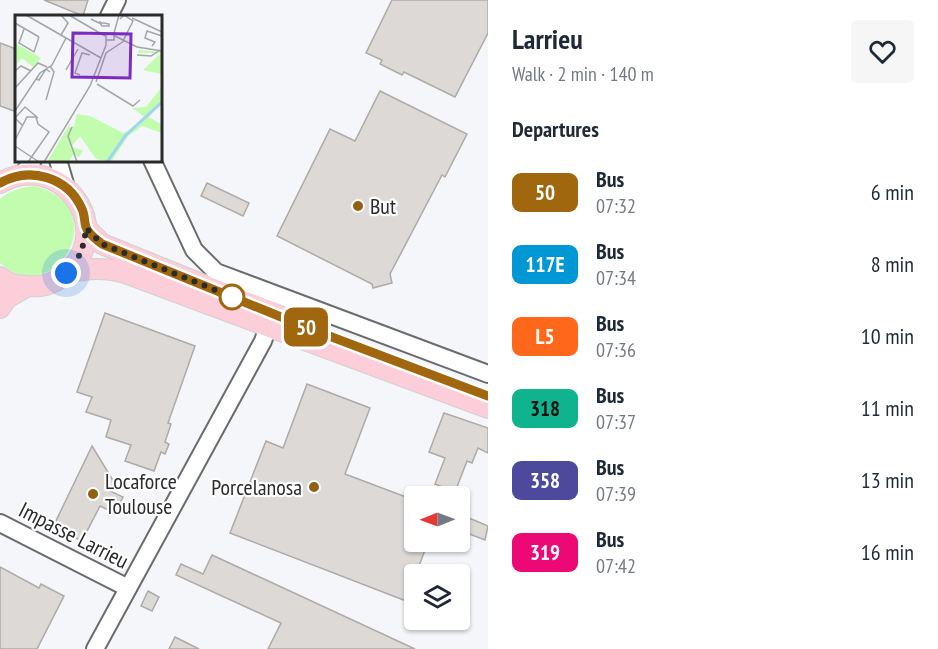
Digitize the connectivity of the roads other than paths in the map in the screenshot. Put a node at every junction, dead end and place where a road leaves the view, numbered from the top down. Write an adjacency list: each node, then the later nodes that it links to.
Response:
1 (117, 0): 2 (street)
2 (110, 15)
3 (59, 162): 7 (street)
4 (153, 162): 14 (street)
5 (27, 168): 6 (main road); 7 (main road)
6 (0, 183)
7 (66, 187): 8 (main road)
8 (86, 228): 9 (main road); 15 (main road)
9 (66, 273): 11 (main road); 13 (main road)
10 (0, 277): 11 (main road)
11 (26, 287): 12 (main road)
12 (0, 308)
13 (268, 327): 16 (main road); 18 (street)
14 (488, 374)
15 (488, 396)
16 (488, 408)
17 (0, 523): 18 (street, Impasse Larrieu)
18 (128, 588): 19 (street)
19 (95, 649)

